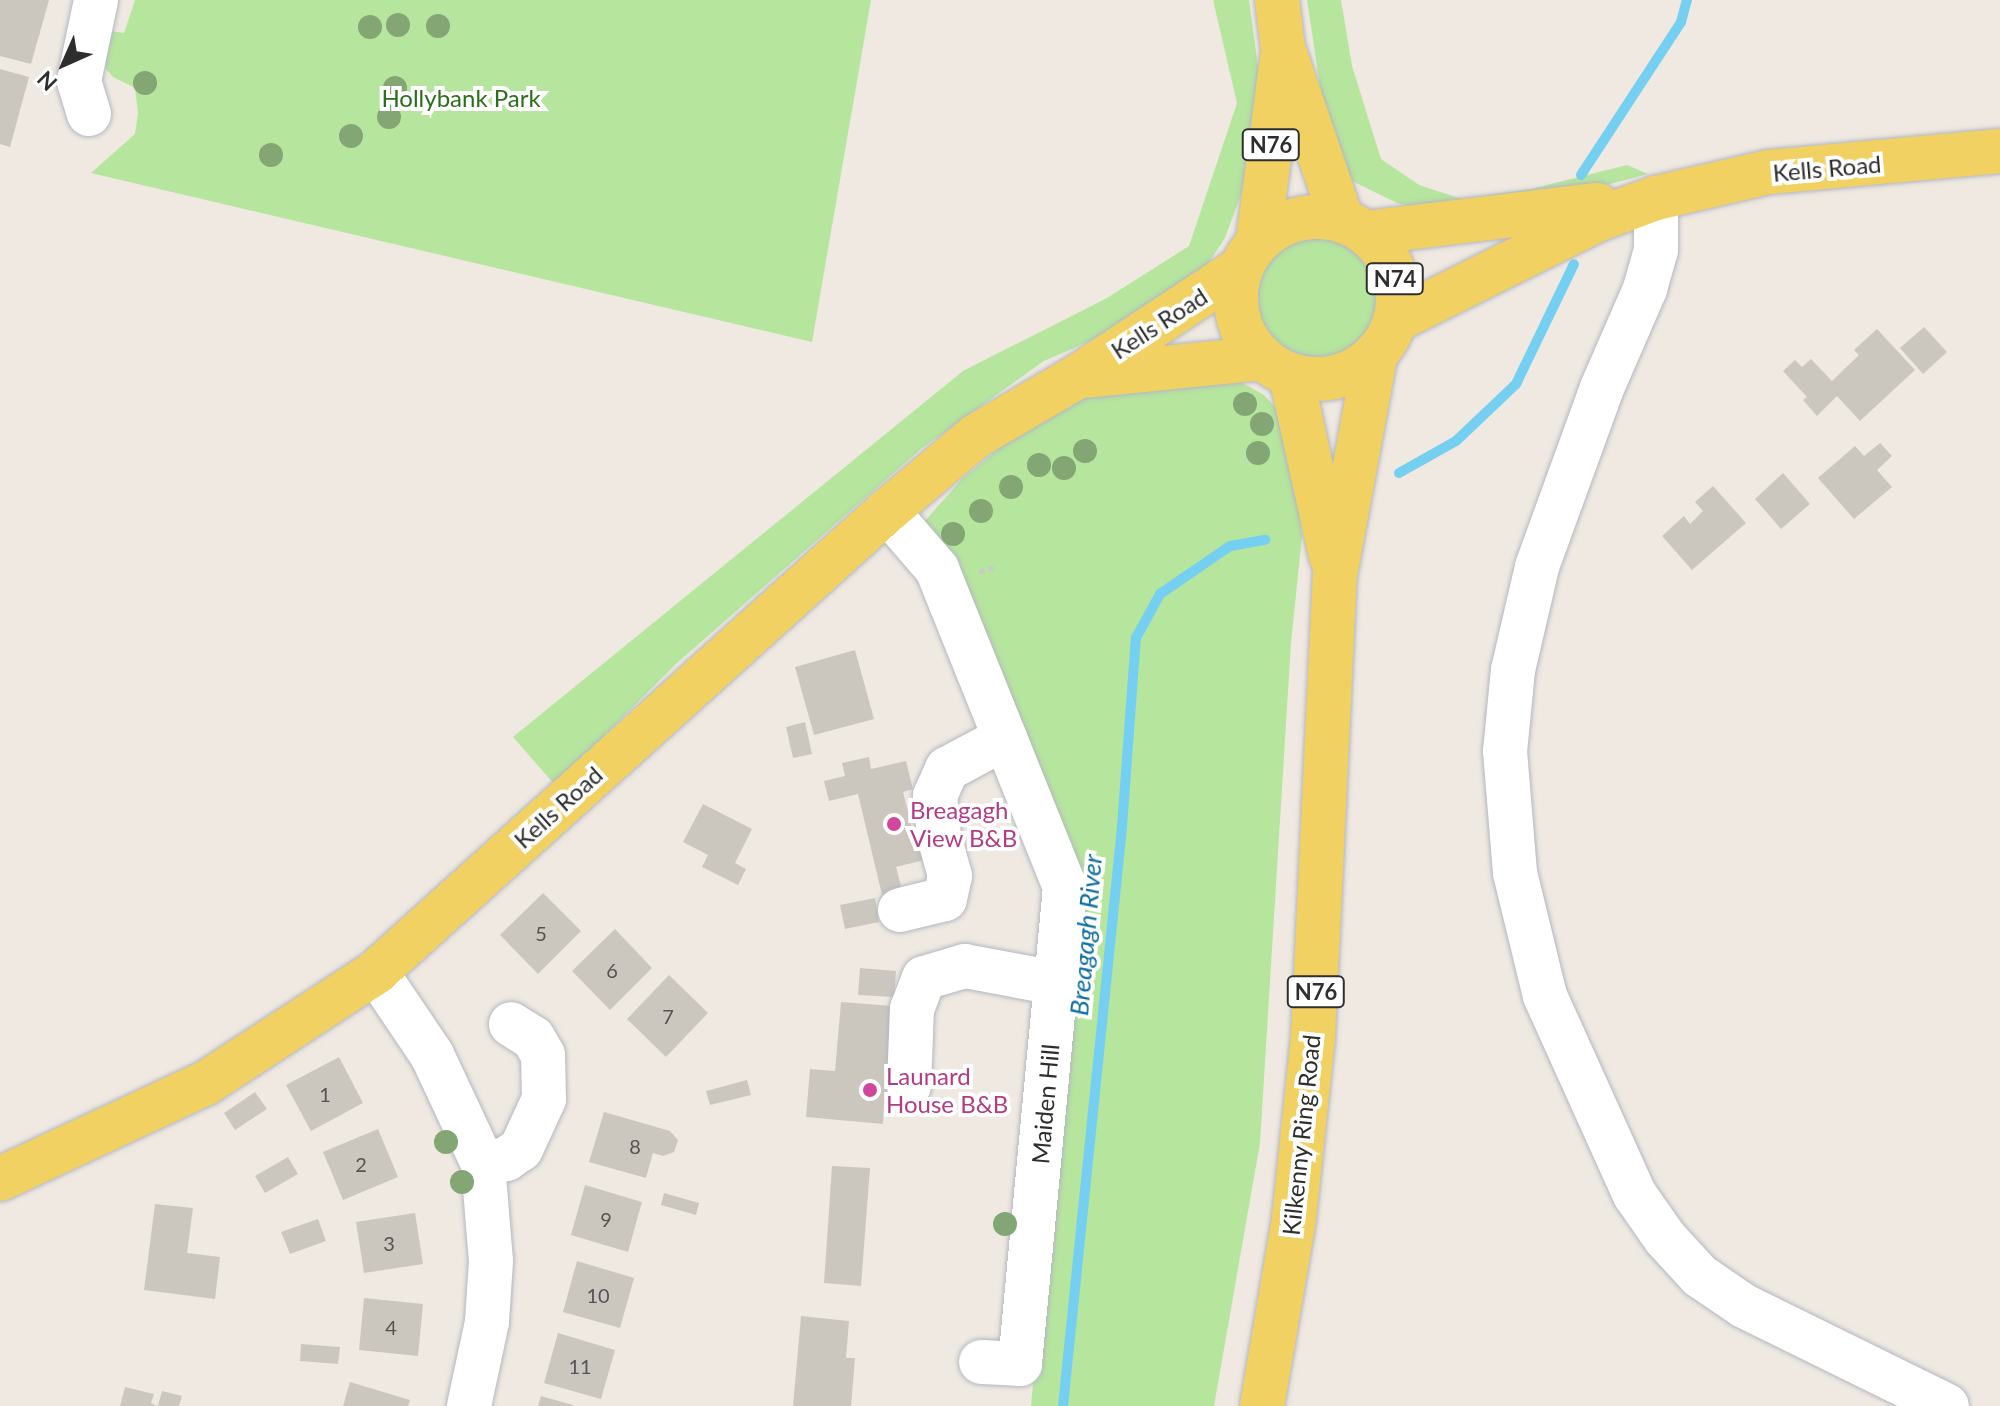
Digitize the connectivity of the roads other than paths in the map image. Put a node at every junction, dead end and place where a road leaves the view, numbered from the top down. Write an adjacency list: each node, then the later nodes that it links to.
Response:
1 (96, 0): 4 (street)
2 (1277, 0): 3 (main road, N76)
3 (1283, 48): 7 (main road, N76); 9 (main road, N76)
4 (89, 114)
5 (2000, 151): 6 (main road, Kells Road)
6 (1656, 198): 8 (main road, Kells Road); 26 (street)
7 (1354, 226): 8 (main road, Kells Road); 9 (main road); 10 (main road, N74)
8 (1546, 230): 10 (main road, Kells Road)
9 (1249, 255): 11 (main road); 12 (main road, Kells Road)
10 (1385, 338): 11 (main road); 14 (main road, Kilkenny Ring Road / N76)
11 (1276, 367): 12 (main road, Kells Road); 14 (main road, Kilkenny Ring Road / N76)
12 (1077, 377): 13 (main road, Kells Road)
13 (887, 511): 15 (street, Maiden Hill); 17 (main road, Kells Road)
14 (1335, 575): 25 (main road, Kilkenny Ring Road / N76)
15 (1005, 738): 16 (street); 18 (street, Maiden Hill)
16 (900, 910)
17 (376, 972): 21 (street); 22 (main road, Kells Road)
18 (1056, 983): 20 (street); 23 (street, Maiden Hill)
19 (511, 1024): 21 (street)
20 (909, 1086)
21 (483, 1164): 24 (street)
22 (0, 1179)
23 (981, 1362)
24 (471, 1398)
25 (1262, 1406)
26 (1947, 1406)

